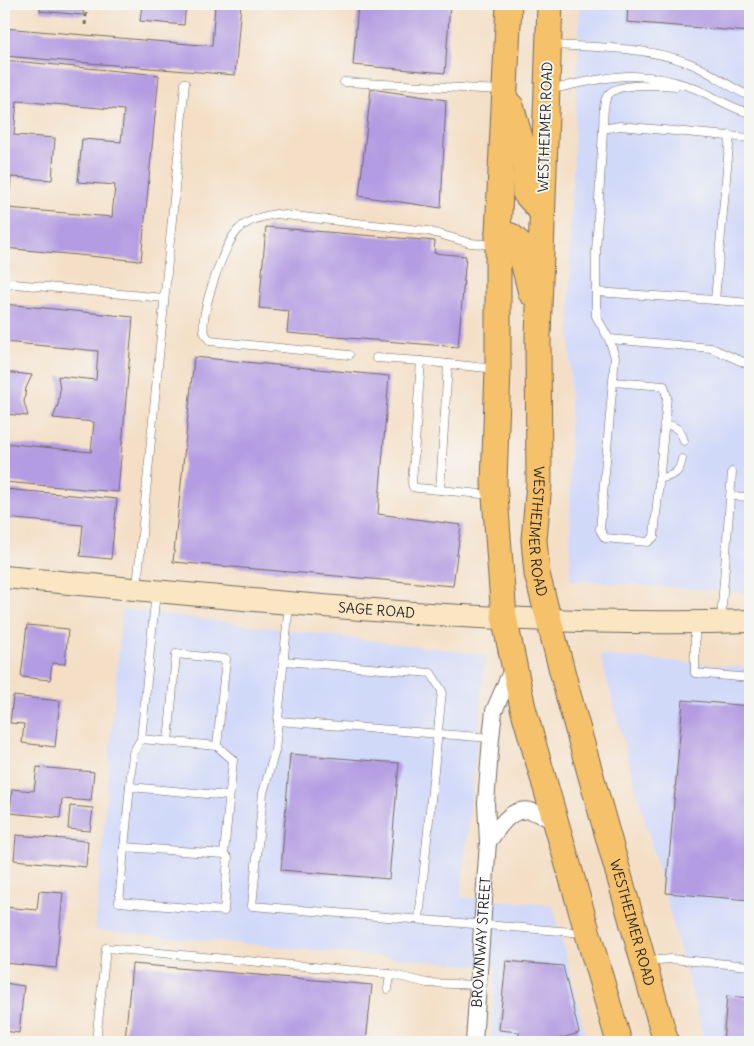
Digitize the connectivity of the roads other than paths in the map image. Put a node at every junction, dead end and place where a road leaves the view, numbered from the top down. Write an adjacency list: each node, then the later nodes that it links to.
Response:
1 (509, 4): 7 (main road)
2 (550, 4): 3 (main road, WESTHEIMER ROAD)
3 (549, 45): 8 (main road, WESTHEIMER ROAD); 9 (lane)
4 (185, 82): 18 (lane)
5 (344, 82): 7 (lane)
6 (691, 87): 8 (lane); 10 (lane); 11 (lane)
7 (505, 89): 14 (main road); 15 (main road)
8 (547, 90): 14 (main road, WESTHEIMER ROAD)
9 (750, 96)
10 (750, 113)
11 (603, 129): 12 (lane); 17 (lane)
12 (730, 135): 13 (lane); 19 (lane)
13 (750, 138)
14 (542, 212): 21 (main road, WESTHEIMER ROAD)
15 (498, 239): 21 (main road); 23 (lane); 28 (main road)
16 (4, 283): 18 (lane)
17 (596, 292): 19 (lane); 22 (lane)
18 (164, 298): 40 (lane)
19 (715, 300): 20 (lane)
20 (750, 303)
21 (538, 319): 43 (main road, WESTHEIMER ROAD)
22 (609, 339): 27 (lane); 29 (lane)
23 (349, 355)
24 (376, 358): 25 (lane)
25 (421, 361): 26 (lane); 35 (lane)
26 (448, 364): 28 (lane); 35 (lane)
27 (750, 365)
28 (498, 369): 36 (main road)
29 (613, 382): 30 (lane); 34 (lane)
30 (664, 424): 31 (lane); 34 (lane)
31 (684, 441)
32 (682, 459): 34 (lane)
33 (732, 472): 37 (lane)
34 (659, 479)
35 (440, 490): 36 (lane)
36 (495, 495): 42 (main road)
37 (730, 496): 38 (lane); 44 (lane)
38 (750, 497)
39 (4, 577): 40 (main road, SAGE ROAD)
40 (146, 589): 41 (main road, SAGE ROAD); 53 (lane)
41 (289, 602): 42 (main road, SAGE ROAD); 47 (lane)
42 (504, 617): 43 (main road, SAGE ROAD); 48 (main road)
43 (548, 619): 46 (main road, SAGE ROAD); 65 (main road, WESTHEIMER ROAD)
44 (721, 622): 45 (main road, SAGE ROAD); 46 (main road, SAGE ROAD)
45 (750, 622)
46 (695, 623): 49 (lane)
47 (284, 661): 50 (lane); 51 (lane)
48 (514, 665): 52 (street, BROWNWAY STREET); 58 (main road)
49 (750, 678)
50 (278, 721): 51 (lane); 62 (lane)
51 (438, 734): 52 (lane); 62 (lane)
52 (491, 738): 59 (street, BROWNWAY STREET)
53 (141, 739): 54 (lane); 56 (lane)
54 (168, 742): 55 (lane); 55 (lane)
55 (217, 746): 57 (lane)
56 (130, 787): 57 (lane); 60 (lane)
57 (230, 796): 61 (lane)
58 (556, 823): 59 (street); 64 (main road)
59 (488, 842): 63 (street, BROWNWAY STREET)
60 (124, 847): 61 (lane); 61 (lane)
61 (224, 854)
62 (419, 918): 63 (lane)
63 (482, 924): 64 (lane); 68 (street, BROWNWAY STREET)
64 (588, 933): 72 (main road)
65 (642, 961): 66 (lane); 73 (main road, WESTHEIMER ROAD)
66 (750, 966)
67 (390, 974): 68 (lane); 69 (lane); 70 (lane)
68 (478, 985): 71 (street, BROWNWAY STREET)
69 (388, 989)
70 (96, 1042)
71 (474, 1042)
72 (619, 1042)
73 (666, 1042)

